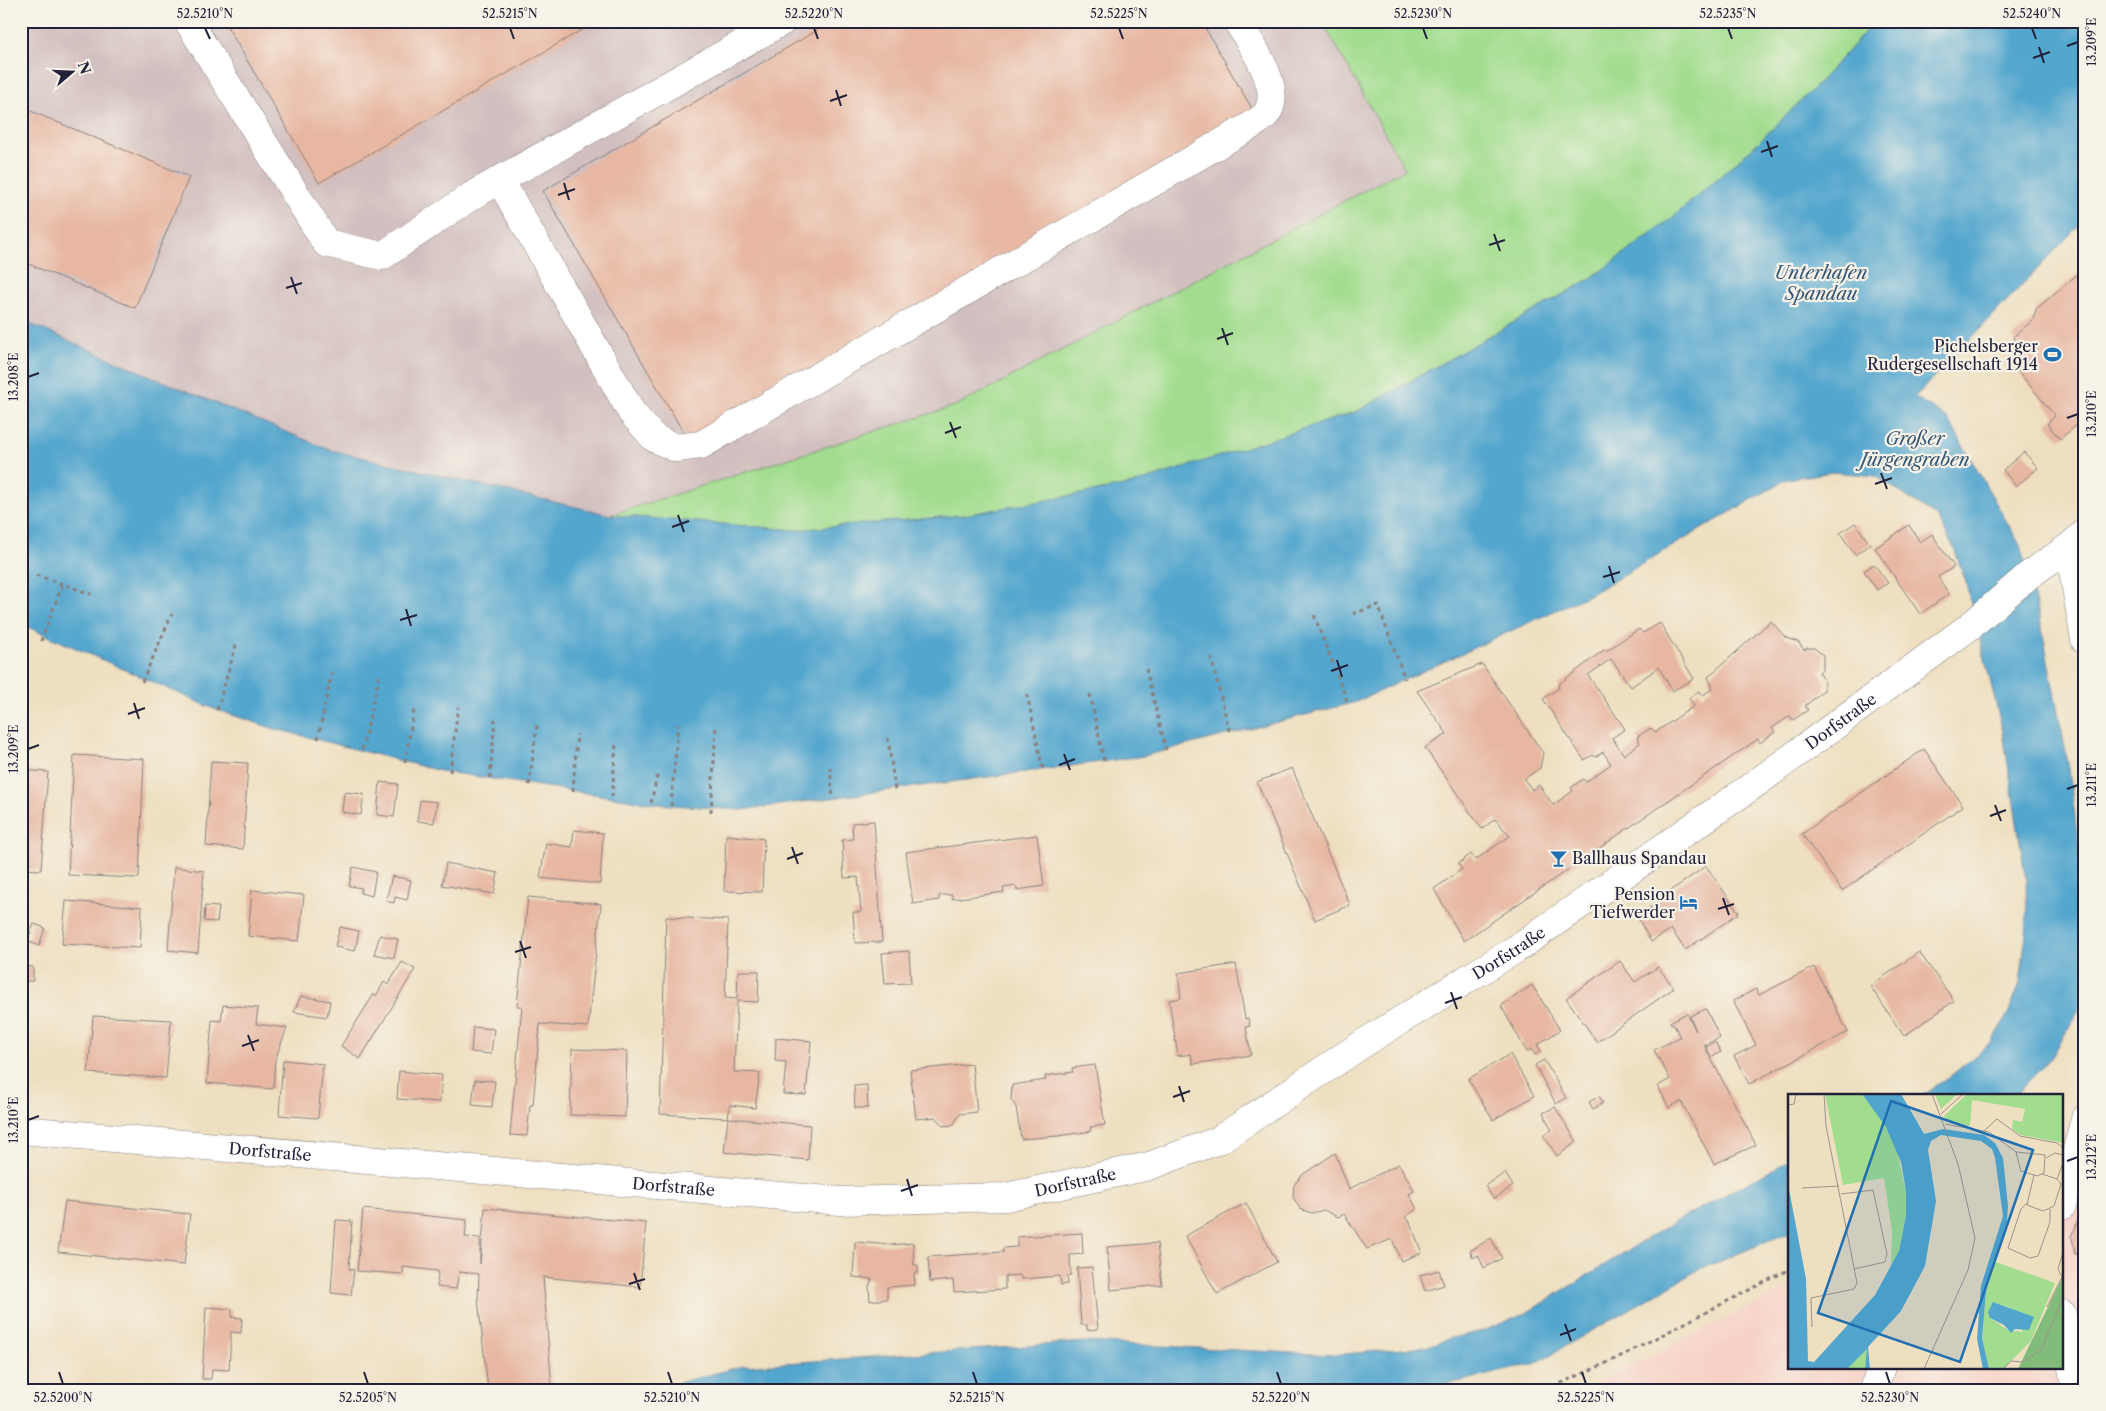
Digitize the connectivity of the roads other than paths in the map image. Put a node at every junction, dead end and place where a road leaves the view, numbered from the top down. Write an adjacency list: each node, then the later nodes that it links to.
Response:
1 (188, 21): 4 (street)
2 (783, 21): 4 (street)
3 (1236, 21): 4 (street)
4 (500, 180)
5 (2077, 540): 6 (street); 8 (street, Dorfstraße)
6 (2085, 640)
7 (2085, 1119): 9 (street)
8 (21, 1130)
9 (2064, 1198)
10 (2064, 1325): 13 (street)
11 (1881, 1368): 12 (street)
12 (1874, 1390)
13 (2076, 1390)

